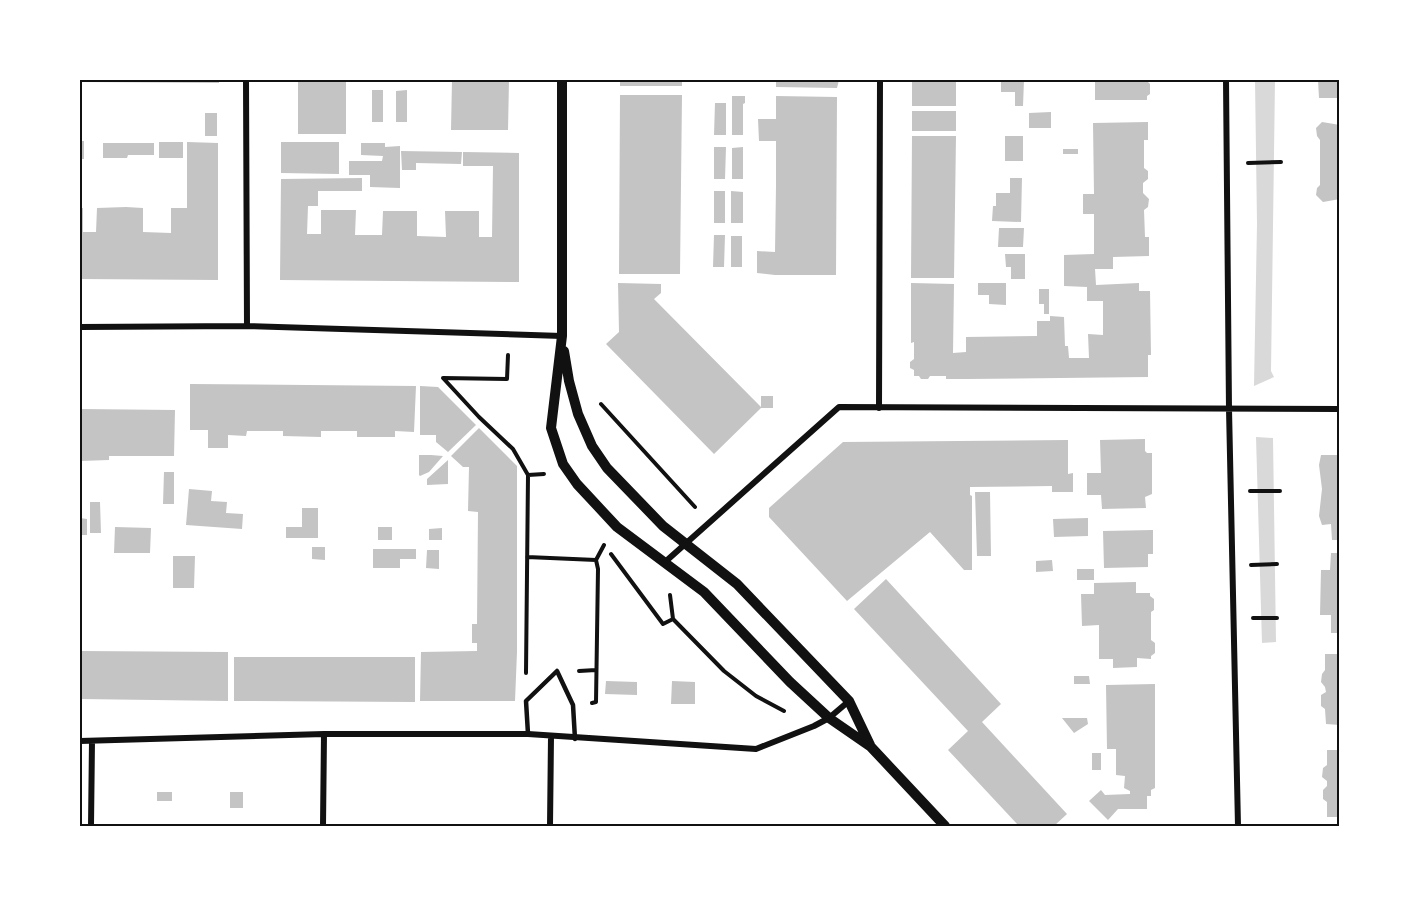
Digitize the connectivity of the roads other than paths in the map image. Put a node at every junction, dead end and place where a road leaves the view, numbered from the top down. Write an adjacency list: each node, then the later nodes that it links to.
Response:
1 (246, 80): 5 (street)
2 (562, 80): 7 (street)
3 (880, 80): 8 (street)
4 (1226, 80): 9 (street)
5 (247, 326): 6 (street); 7 (street)
6 (80, 327)
7 (562, 336): 11 (street); 12 (street)
8 (879, 408): 9 (street); 11 (street)
9 (1229, 409): 10 (street); 26 (street)
10 (1340, 409)
11 (685, 545): 12 (street); 13 (street)
12 (665, 562): 14 (street)
13 (849, 701): 14 (street); 21 (street)
14 (829, 718): 18 (street); 21 (street)
15 (324, 734): 16 (street); 20 (street); 23 (street)
16 (528, 734): 17 (street); 18 (lane)
17 (551, 737): 18 (street); 24 (street)
18 (575, 739)
19 (80, 741): 20 (street)
20 (92, 741): 22 (street)
21 (871, 747): 25 (street)
22 (91, 826)
23 (323, 826)
24 (550, 826)
25 (945, 826)
26 (1238, 826)

